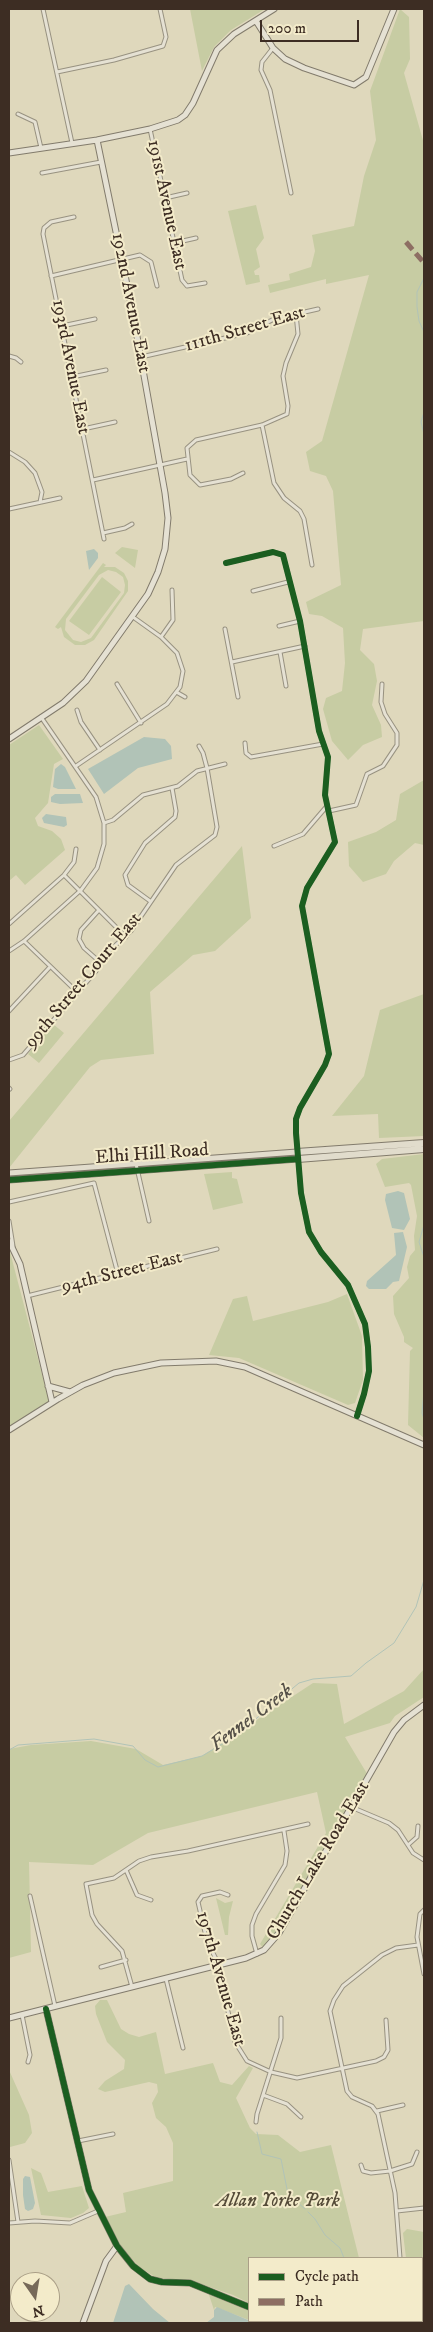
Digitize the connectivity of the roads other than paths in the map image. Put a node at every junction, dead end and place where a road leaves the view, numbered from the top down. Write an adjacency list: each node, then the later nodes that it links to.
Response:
1 (43, 9): 7 (street)
2 (160, 9): 7 (street)
3 (274, 9): 5 (street)
4 (394, 9): 6 (street)
5 (256, 21): 6 (street); 9 (street)
6 (273, 48): 16 (street)
7 (57, 72): 11 (street)
8 (18, 114): 12 (street)
9 (150, 129): 10 (street); 18 (street, 191st Avenue East)
10 (97, 140): 11 (street); 14 (street, 192nd Avenue East)
11 (72, 143): 12 (street)
12 (41, 148): 13 (street)
13 (9, 153)
14 (101, 162): 15 (street); 22 (street, 192nd Avenue East)
15 (42, 173)
16 (291, 193)
17 (187, 194): 18 (street)
18 (165, 198): 21 (street, 191st Avenue East)
19 (74, 217): 23 (street, 193rd Avenue East)
20 (196, 238): 21 (street)
21 (174, 243): 24 (street, 191st Avenue East)
22 (122, 259): 23 (street); 25 (street); 31 (street, 192nd Avenue East)
23 (52, 276): 29 (street, 193rd Avenue East)
24 (205, 283)
25 (158, 286)
26 (318, 309): 27 (street, 111th Street East)
27 (296, 314): 31 (street, 111th Street East); 36 (street)
28 (95, 319): 29 (street)
29 (62, 326): 34 (street, 193rd Avenue East)
30 (9, 356): 32 (street)
31 (141, 357): 40 (street, 192nd Avenue East)
32 (21, 362)
33 (106, 370): 34 (street)
34 (72, 377): 37 (street, 193rd Avenue East)
35 (115, 422): 37 (street)
36 (262, 425): 39 (street); 50 (street)
37 (83, 429): 42 (street, 193rd Avenue East)
38 (9, 452): 44 (street)
39 (187, 460): 40 (street); 41 (street)
40 (161, 466): 42 (street); 54 (street, 192nd Avenue East)
41 (243, 473)
42 (93, 480): 47 (street, 193rd Avenue East)
43 (60, 498): 44 (street)
44 (40, 502): 45 (street)
45 (9, 509)
46 (132, 524): 47 (street)
47 (103, 533): 48 (street, 193rd Avenue East)
48 (104, 539)
49 (226, 563): 51 (street)
50 (312, 565)
51 (288, 582): 53 (street); 55 (street)
52 (172, 590): 58 (street)
53 (253, 591)
54 (133, 617): 58 (street); 69 (street, 192nd Avenue East)
55 (300, 621): 56 (street); 59 (street)
56 (279, 626)
57 (225, 629): 61 (street)
58 (161, 637): 65 (street)
59 (305, 646): 60 (street); 73 (street)
60 (280, 652): 61 (street); 64 (street)
61 (232, 662): 67 (street)
62 (117, 684): 70 (street)
63 (382, 684): 81 (street)
64 (286, 686)
65 (178, 693): 66 (street); 70 (street)
66 (185, 697)
67 (238, 697)
68 (77, 710): 75 (street)
69 (41, 717): 71 (street, 192nd Avenue East); 77 (street)
70 (141, 722): 75 (street)
71 (9, 739)
72 (245, 742): 73 (street)
73 (323, 744): 80 (street)
74 (199, 746): 78 (street)
75 (100, 750): 77 (street)
76 (225, 764): 78 (street)
77 (76, 766): 82 (street)
78 (206, 768): 79 (street); 87 (street, 99th Street Court East)
79 (172, 788): 82 (street); 87 (street)
80 (327, 806): 81 (street); 83 (street)
81 (329, 811): 100 (street)
82 (104, 823): 86 (street)
83 (274, 846)
84 (76, 850): 85 (street)
85 (64, 875): 86 (street); 89 (street)
86 (81, 890): 88 (street); 91 (street)
87 (150, 901): 90 (street, 99th Street Court East)
88 (100, 910): 90 (street); 93 (street)
89 (9, 924)
90 (126, 937): 93 (street, 99th Street Court East)
91 (24, 941): 92 (street); 94 (street)
92 (9, 951)
93 (101, 962): 95 (street, 99th Street Court East)
94 (49, 968): 95 (street); 96 (street)
95 (77, 992): 97 (street, 99th Street Court East)
96 (9, 1011)
97 (9, 1060)
98 (424, 1143): 100 (highway, Elhi Hill Road)
99 (424, 1149): 100 (highway, Elhi Hill Road)
100 (297, 1156): 101 (main road, Elhi Hill Road); 102 (main road, Elhi Hill Road); 116 (street)
101 (136, 1163): 102 (street); 103 (main road, Elhi Hill Road)
102 (137, 1171): 104 (main road, Elhi Hill Road); 107 (street)
103 (9, 1173)
104 (9, 1180)
105 (9, 1202): 111 (street)
106 (9, 1221): 109 (street)
107 (149, 1222)
108 (9, 1241): 109 (street)
109 (13, 1246): 112 (street)
110 (217, 1249): 111 (street, 94th Street East)
111 (118, 1274): 112 (street, 94th Street East)
112 (27, 1296): 113 (street)
113 (48, 1386): 114 (street); 115 (street)
114 (70, 1392): 115 (street); 116 (street)
115 (52, 1402): 117 (street)
116 (357, 1416): 118 (street)
117 (9, 1430)
118 (424, 1445)
119 (424, 1705): 120 (street, Church Lake Road East)
120 (351, 1807): 124 (street); 132 (street, Church Lake Road East)
121 (308, 1824): 123 (street)
122 (418, 1826): 124 (street)
123 (284, 1831): 126 (street); 132 (street)
124 (408, 1845): 125 (street)
125 (424, 1860)
126 (126, 1870): 129 (street); 133 (street)
127 (228, 1894): 134 (street, 197th Avenue East)
128 (30, 1896): 139 (street)
129 (151, 1900)
130 (424, 1910): 131 (street)
131 (418, 1945): 136 (street); 147 (street)
132 (258, 1954): 134 (street, Church Lake Road East)
133 (126, 1960): 135 (street); 138 (street)
134 (218, 1965): 137 (street, Church Lake Road East); 148 (street, 197th Avenue East)
135 (101, 1967)
136 (424, 1974)
137 (166, 1979): 138 (street, Church Lake Road East); 145 (street)
138 (132, 1987): 139 (street, Church Lake Road East)
139 (55, 2006): 140 (street, Church Lake Road East)
140 (46, 2009): 141 (street, Church Lake Road East); 155 (street)
141 (22, 2015): 142 (street, Church Lake Road East); 146 (street)
142 (9, 2018)
143 (281, 2018): 148 (street)
144 (386, 2020): 147 (street, 197th Avenue East)
145 (183, 2048)
146 (28, 2062)
147 (342, 2070): 148 (street, 197th Avenue East); 151 (street)
148 (271, 2072): 149 (street)
149 (263, 2095): 152 (street); 153 (street)
150 (403, 2105): 151 (street)
151 (377, 2111): 159 (street)
152 (302, 2117)
153 (256, 2122)
154 (113, 2134): 155 (street)
155 (78, 2141): 162 (street)
156 (417, 2152): 159 (street)
157 (9, 2160): 160 (street)
158 (361, 2165): 159 (street)
159 (390, 2171): 163 (street)
160 (11, 2178): 165 (street)
161 (424, 2208): 163 (street)
162 (98, 2211): 165 (street); 166 (street)
163 (397, 2211): 167 (street)
164 (9, 2222): 165 (street)
165 (18, 2222)
166 (117, 2246): 168 (street); 169 (street)
167 (400, 2257)
168 (248, 2307)
169 (83, 2323)

